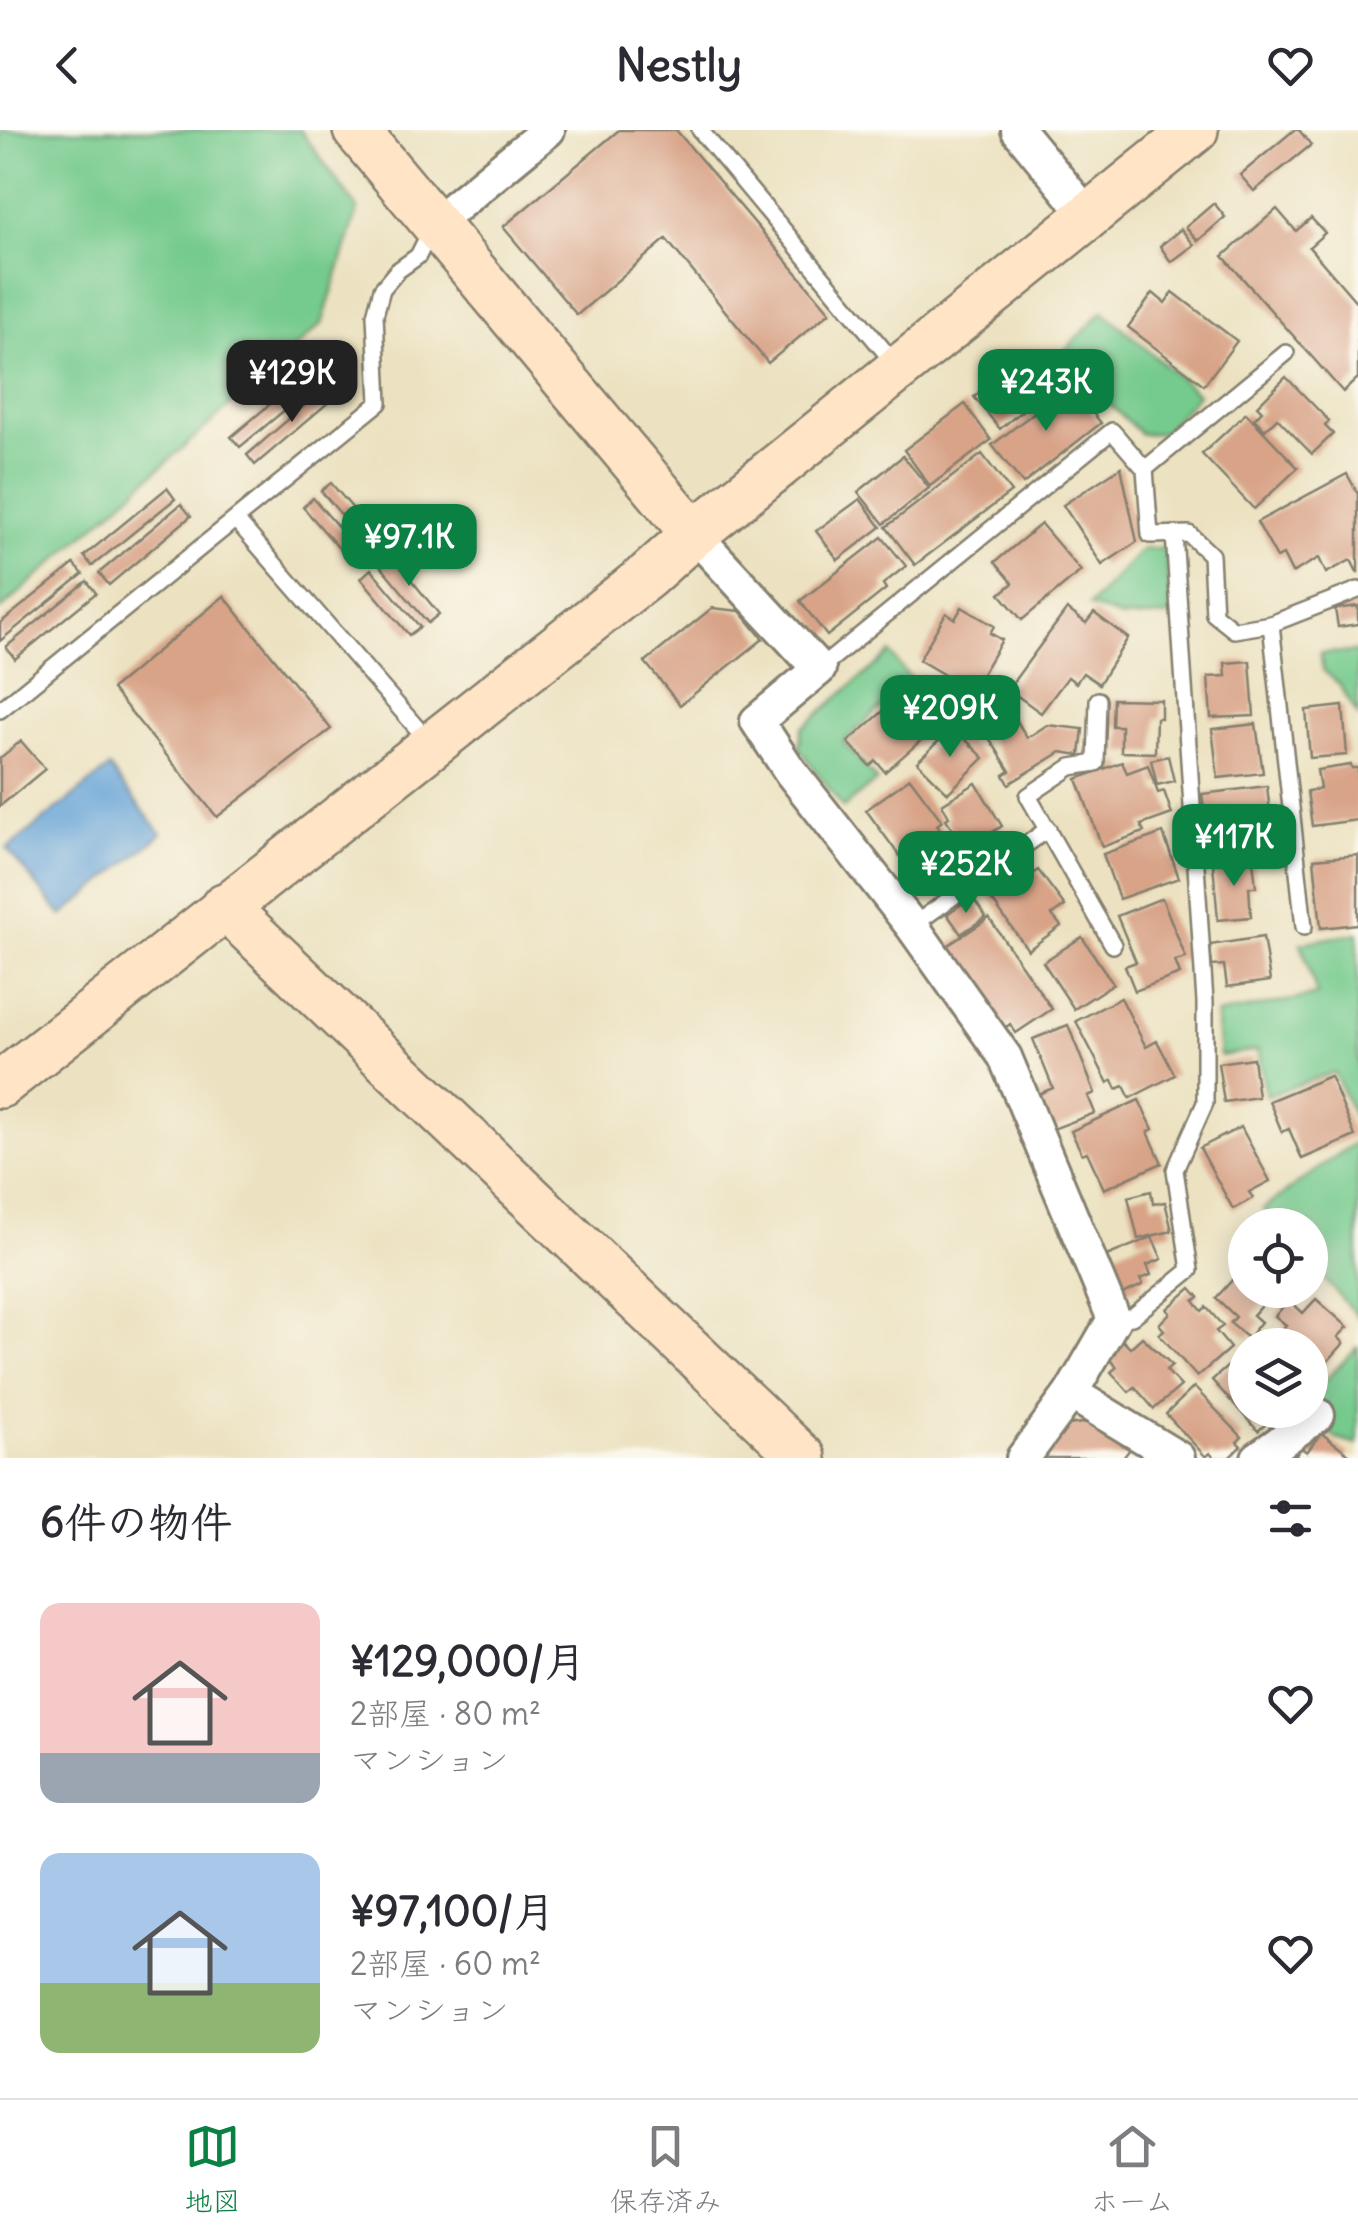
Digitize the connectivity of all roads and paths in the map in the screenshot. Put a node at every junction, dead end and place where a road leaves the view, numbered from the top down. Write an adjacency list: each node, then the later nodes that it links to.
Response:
1 (356, 130): 7 (street)
2 (700, 130): 9 (lane)
3 (1018, 130): 6 (street)
4 (1195, 130): 6 (street)
5 (539, 133): 7 (street)
6 (1090, 218): 9 (street)
7 (434, 224): 11 (lane); 12 (street)
8 (1286, 353): 10 (lane)
9 (900, 370): 12 (street)
10 (1145, 468): 13 (lane); 16 (lane)
11 (236, 520): 18 (lane); 19 (lane)
12 (694, 534): 16 (street); 19 (street)
13 (1174, 534): 15 (lane); 26 (lane)
14 (1358, 590): 15 (lane)
15 (1271, 624): 23 (lane)
16 (819, 670): 22 (street)
17 (1098, 700): 20 (lane)
18 (0, 710)
19 (432, 745): 21 (street)
20 (1048, 830): 22 (lane); 24 (lane)
21 (224, 906): 25 (street); 29 (street)
22 (912, 926): 26 (street)
23 (1304, 926)
24 (1112, 946)
25 (0, 1085)
26 (1114, 1319): 27 (street)
27 (1071, 1393): 30 (street); 31 (street)
28 (1300, 1428): 32 (street)
29 (804, 1458)
30 (1024, 1458)
31 (1178, 1458)
32 (1258, 1458)

